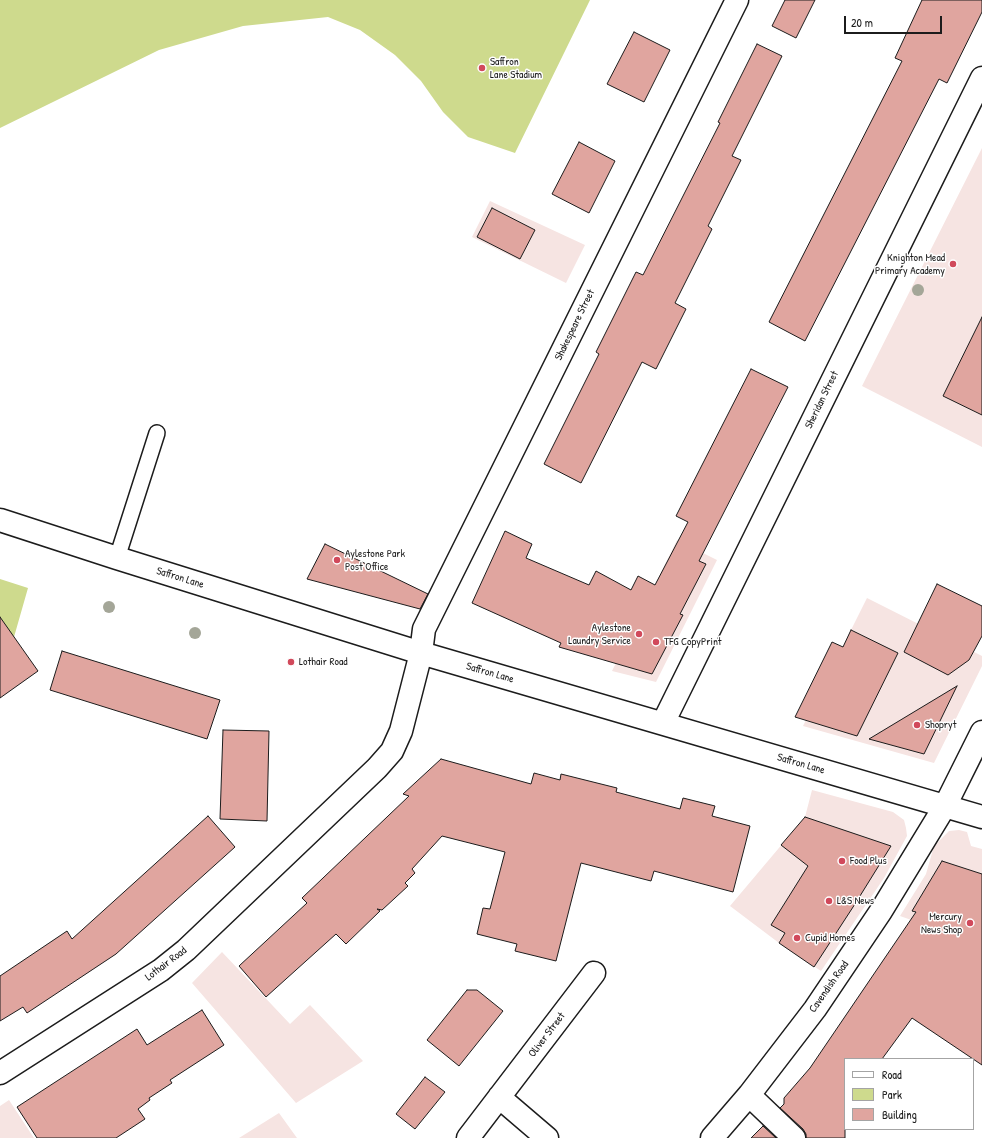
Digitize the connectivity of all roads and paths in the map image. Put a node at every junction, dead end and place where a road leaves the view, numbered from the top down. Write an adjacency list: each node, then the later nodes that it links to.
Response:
1 (737, 0): 6 (street, Shakespeare Street)
2 (982, 78): 7 (street, Sheridan Street)
3 (157, 433): 5 (lane)
4 (0, 520): 5 (street, Saffron Lane)
5 (118, 558): 6 (street, Saffron Lane)
6 (421, 653): 7 (street, Saffron Lane); 12 (street, Lothair Road)
7 (663, 723): 9 (street, Saffron Lane)
8 (982, 732): 9 (street, Cavendish Road)
9 (945, 806): 10 (street, Saffron Lane); 13 (street, Cavendish Road)
10 (982, 818)
11 (594, 973): 14 (street, Oliver Street)
12 (0, 1073)
13 (749, 1095): 17 (street, Cavendish Road); 18 (street)
14 (499, 1097): 15 (street, Oliver Street); 16 (street)
15 (468, 1138)
16 (547, 1138)
17 (712, 1138)
18 (794, 1138)

